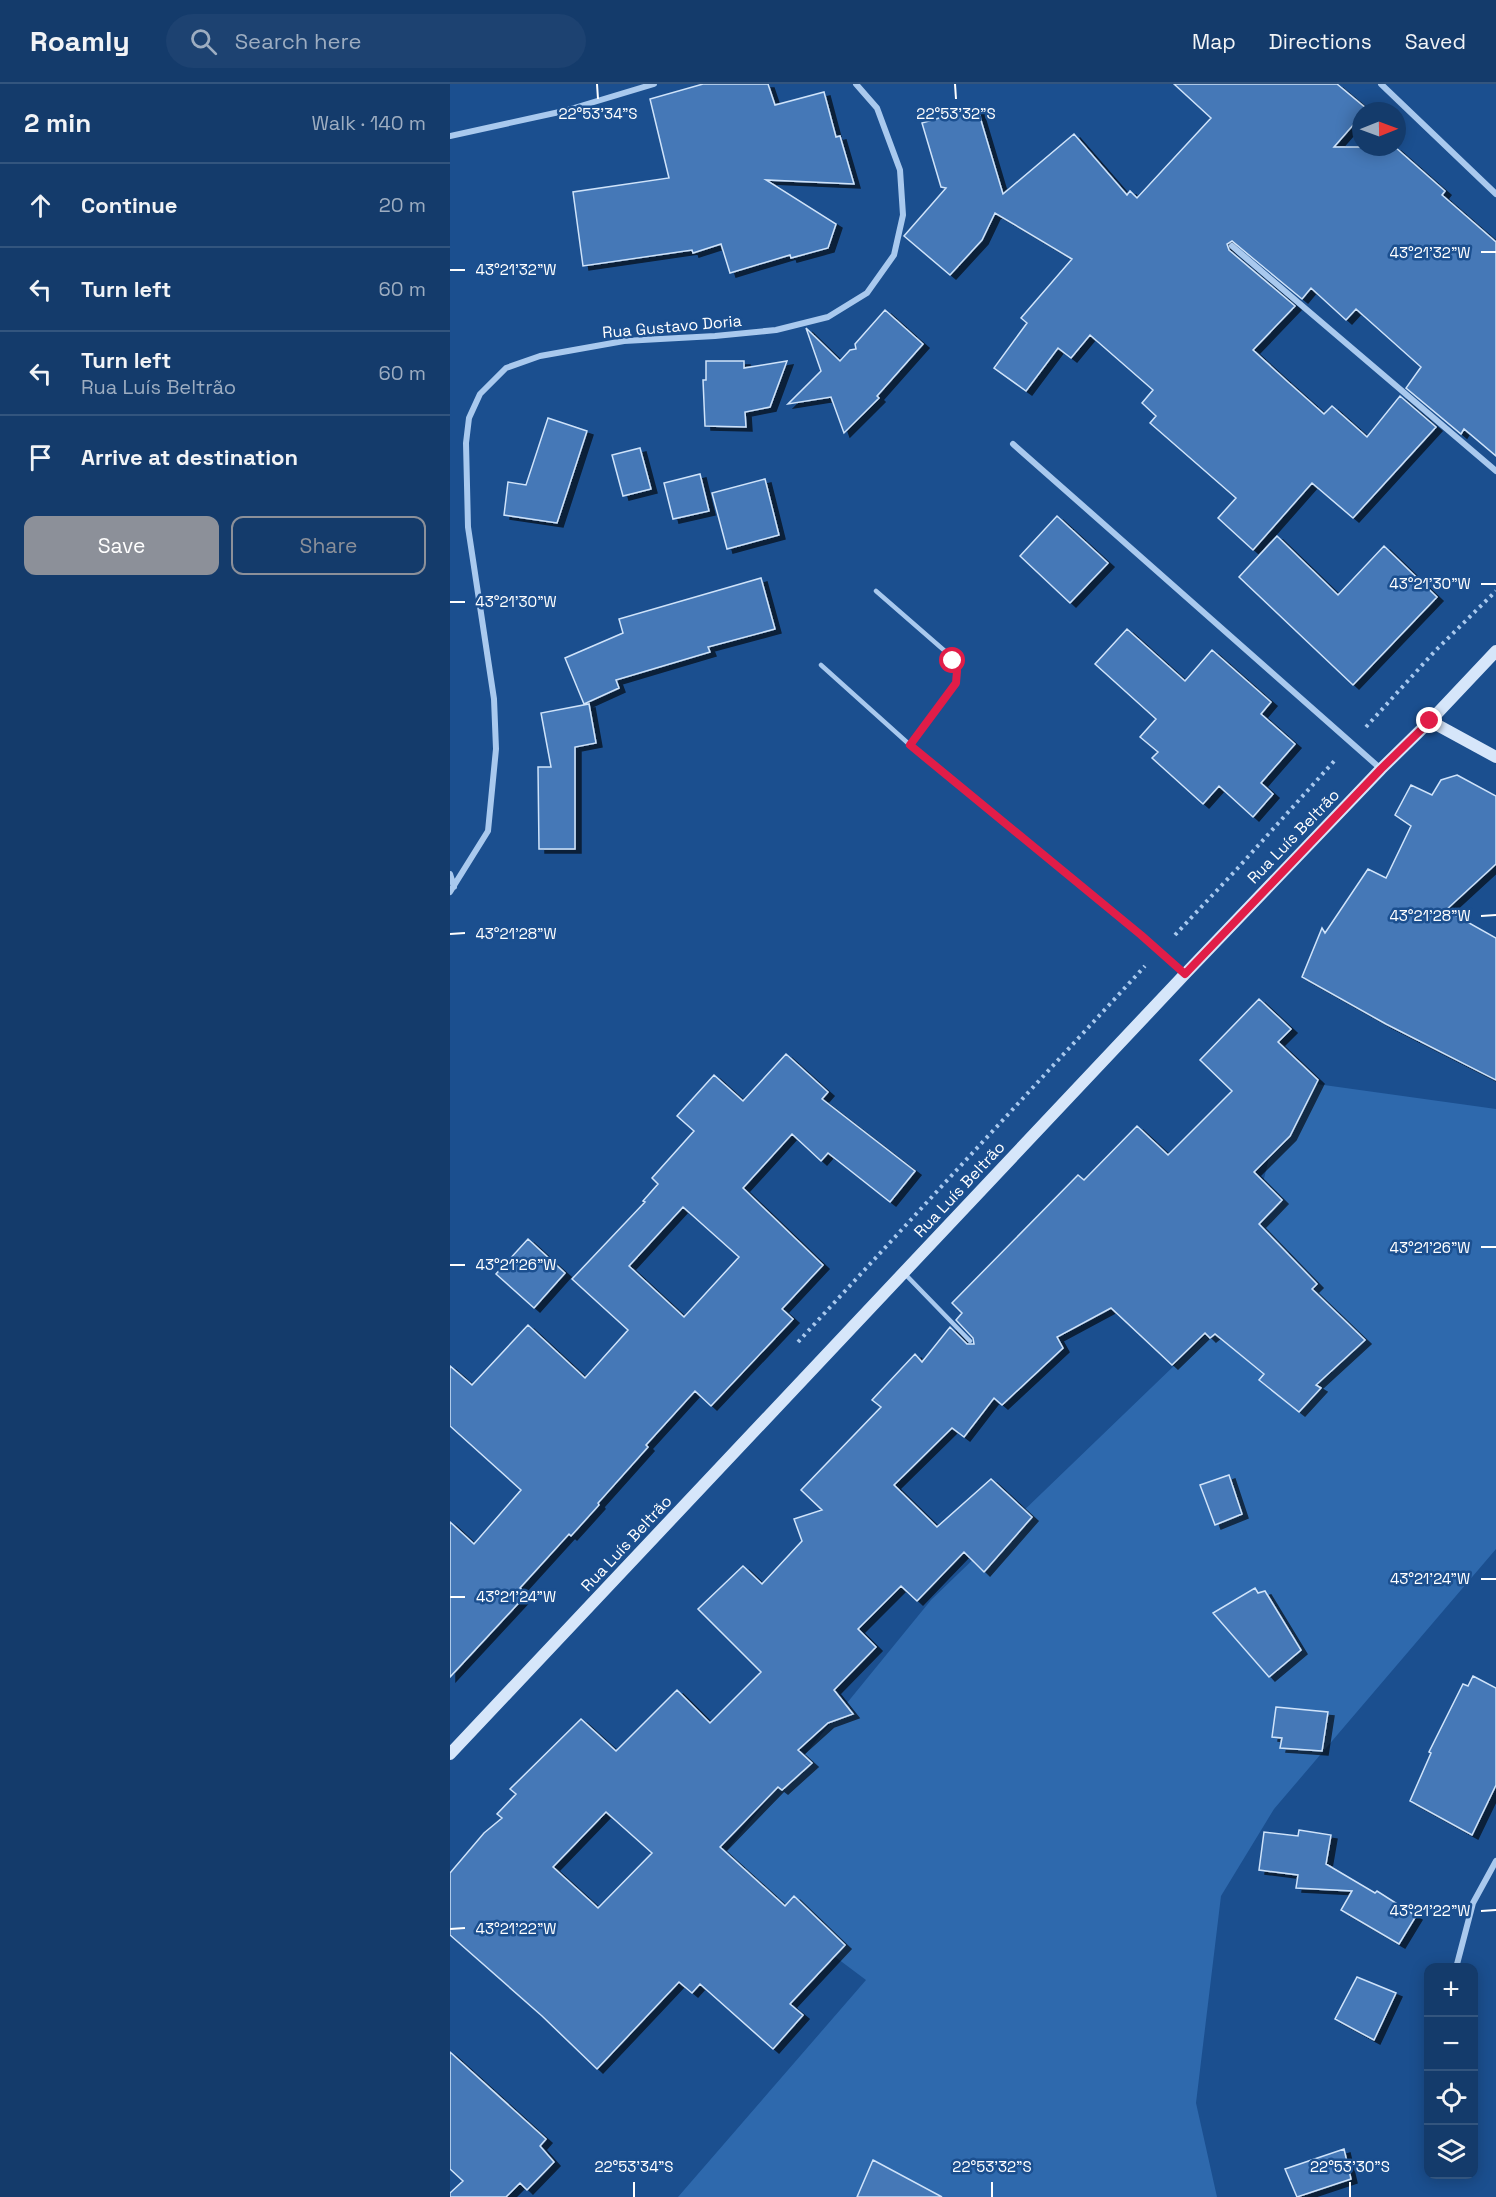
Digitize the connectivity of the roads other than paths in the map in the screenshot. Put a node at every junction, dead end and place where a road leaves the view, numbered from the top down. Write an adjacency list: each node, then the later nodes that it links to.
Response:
1 (654, 84): 4 (street)
2 (856, 84): 17 (street, Rua Gustavo Doria)
3 (1381, 84): 5 (street)
4 (450, 136)
5 (1496, 194)
6 (1232, 246): 8 (street)
7 (1014, 444): 15 (street)
8 (1496, 471)
9 (876, 591): 13 (lane)
10 (1496, 651): 12 (main road, Rua Luís Beltrão)
11 (821, 665): 13 (lane)
12 (1430, 721): 14 (main road); 15 (main road, Rua Luís Beltrão)
13 (910, 745): 18 (lane)
14 (1496, 757)
15 (1381, 769): 18 (main road, Rua Luís Beltrão)
16 (450, 874): 17 (street)
17 (452, 890)
18 (1185, 974): 19 (main road, Rua Luís Beltrão)
19 (904, 1272): 20 (lane); 21 (main road, Rua Luís Beltrão)
20 (970, 1341)
21 (450, 1754)
22 (1496, 1861): 23 (street)
23 (1457, 1963)

